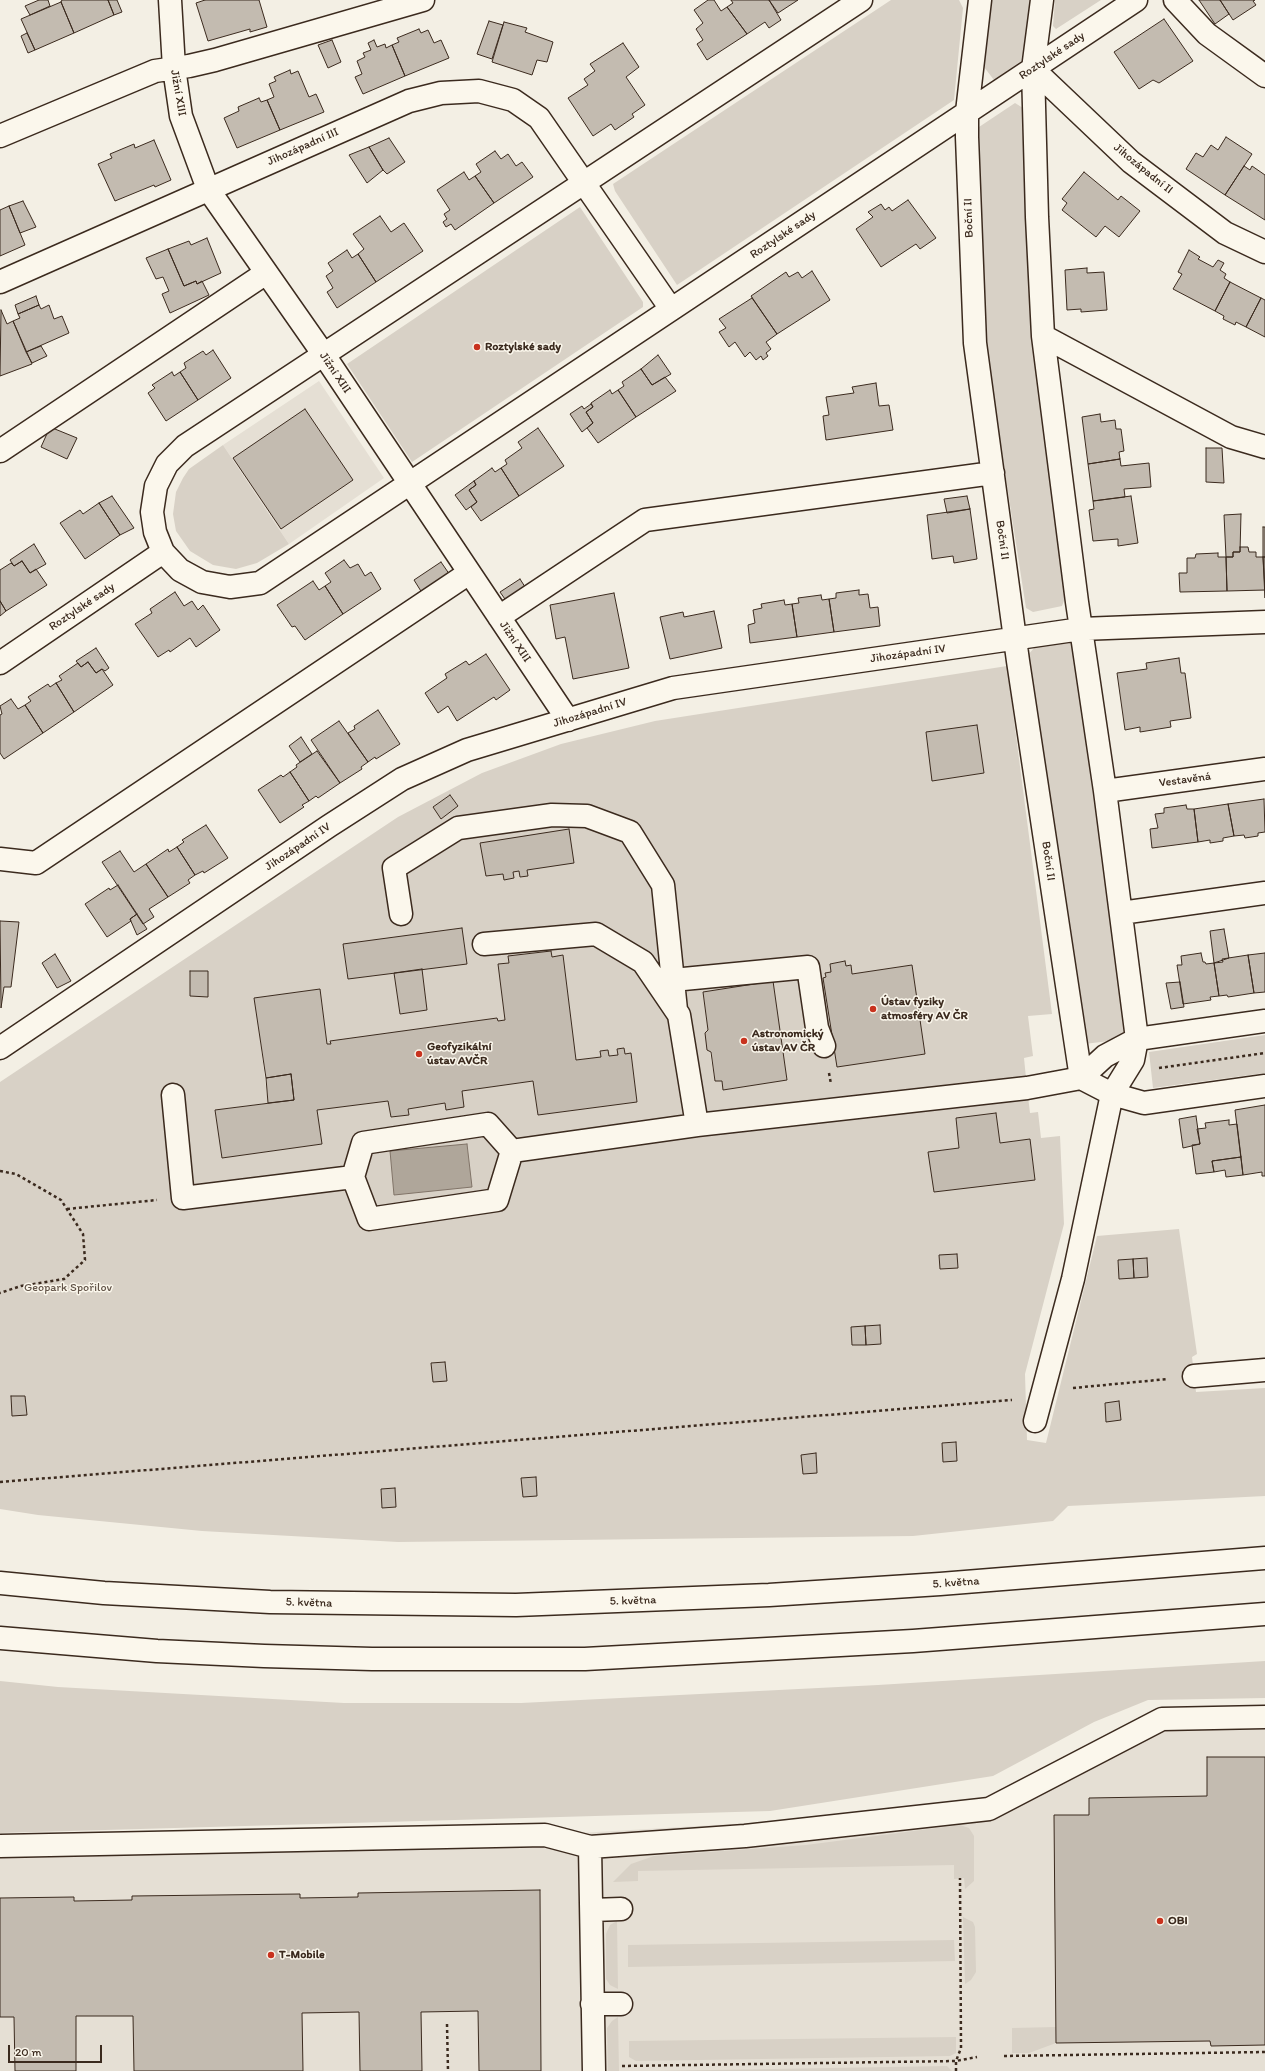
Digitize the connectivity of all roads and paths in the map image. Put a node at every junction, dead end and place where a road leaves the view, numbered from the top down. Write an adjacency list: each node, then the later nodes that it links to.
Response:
1 (170, 0): 8 (main road, Jižní XIII)
2 (422, 0): 8 (main road)
3 (861, 0): 13 (main road, Roztylské sady)
4 (980, 0): 11 (main road, Boční II)
5 (1042, 0): 9 (main road)
6 (1136, 0): 9 (main road, Roztylské sady)
7 (1175, 0): 10 (main road)
8 (174, 68): 12 (main road); 14 (main road, Jižní XIII)
9 (1033, 69): 11 (main road, Roztylské sady); 15 (main road, Jihozápadní II); 19 (main road)
10 (1265, 76)
11 (967, 112): 18 (main road, Roztylské sady); 23 (main road, Boční II)
12 (0, 136)
13 (584, 182): 14 (main road, Jihozápadní III); 18 (main road, Jihozápadní III); 20 (main road, Roztylské sady)
14 (208, 189): 16 (main road, Jižní XIII); 17 (main road, Jihozápadní III)
15 (1265, 252)
16 (266, 272): 20 (main road, Jižní XIII); 22 (main road)
17 (0, 282)
18 (671, 309): 24 (main road, Roztylské sady)
19 (1043, 336): 21 (main road); 29 (main road)
20 (324, 355): 24 (main road, Jižní XIII); 25 (main road, Roztylské sady)
21 (1265, 447)
22 (0, 451)
23 (993, 472): 27 (main road); 30 (main road, Boční II)
24 (409, 484): 25 (main road, Roztylské sady); 26 (main road, Jižní XIII)
25 (163, 552): 31 (main road, Roztylské sady)
26 (469, 573): 27 (main road, Jižní XIII); 35 (main road)
27 (499, 617): 32 (main road, Jižní XIII)
28 (1265, 622): 29 (main road, Jihozápadní IV)
29 (1081, 629): 30 (main road, Jihozápadní IV); 34 (main road)
30 (1015, 639): 32 (main road, Jihozápadní IV); 47 (main road, Boční II)
31 (0, 663)
32 (568, 720): 45 (main road, Jihozápadní IV)
33 (1265, 769): 34 (main road, Vestavěná)
34 (1105, 791): 37 (main road)
35 (0, 859)
36 (1265, 894): 37 (main road)
37 (1121, 913): 43 (main road)
38 (401, 914): 40 (main road)
39 (484, 944): 41 (main road)
40 (673, 980): 41 (main road); 44 (main road)
41 (676, 1010): 51 (main road)
42 (1265, 1021): 43 (main road)
43 (1142, 1038): 46 (path); 47 (main road); 49 (main road)
44 (824, 1046)
45 (0, 1048)
46 (1265, 1053)
47 (1080, 1078): 49 (main road); 51 (main road)
48 (1265, 1086): 49 (main road)
49 (1112, 1094): 61 (main road)
50 (174, 1095): 55 (main road)
51 (697, 1125): 52 (main road)
52 (512, 1151): 54 (main road); 54 (main road)
53 (0, 1172): 56 (path)
54 (353, 1177): 55 (main road)
55 (183, 1198): 56 (path)
56 (67, 1209): 57 (path)
57 (0, 1293)
58 (1265, 1370): 59 (main road)
59 (1194, 1376): 60 (path)
60 (1068, 1388)
61 (1041, 1398): 62 (main road); 63 (path)
62 (1035, 1421)
63 (0, 1482)
64 (1265, 1558): 65 (main road, 5. května)
65 (0, 1583)
66 (1265, 1614): 67 (main road)
67 (0, 1638)
68 (1265, 1717): 70 (main road)
69 (0, 1846): 70 (main road)
70 (590, 1847): 73 (main road)
71 (960, 1878): 80 (path)
72 (621, 1909): 73 (main road)
73 (592, 1910): 74 (main road)
74 (592, 2004): 75 (main road); 83 (main road)
75 (621, 2004)
76 (447, 2024): 82 (path)
77 (1265, 2052): 78 (path)
78 (1004, 2056)
79 (977, 2057): 80 (path)
80 (956, 2061): 81 (path); 84 (path)
81 (622, 2066)
82 (448, 2071)
83 (594, 2071)
84 (956, 2071)

